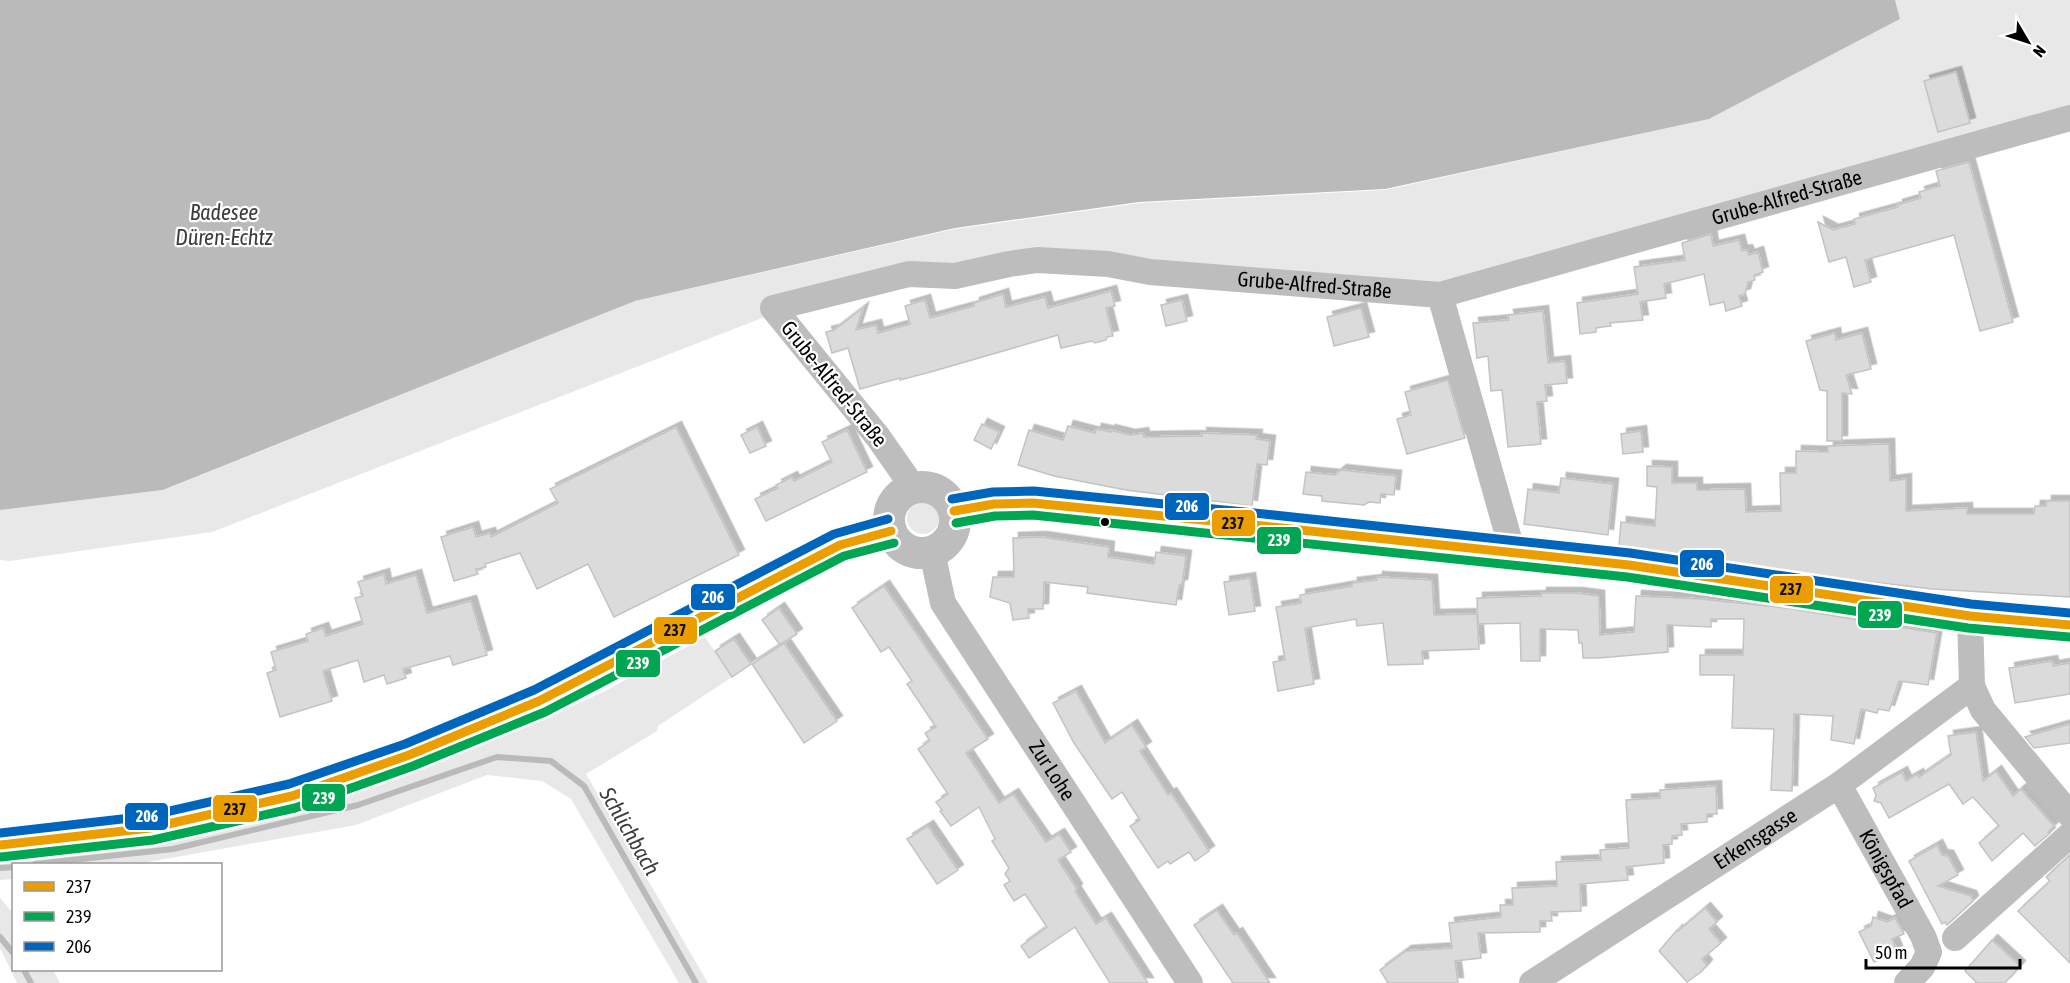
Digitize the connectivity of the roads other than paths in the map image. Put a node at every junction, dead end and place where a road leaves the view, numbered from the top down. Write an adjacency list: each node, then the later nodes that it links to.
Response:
1 (2070, 118): 2 (street, Grube-Alfred-Straße)
2 (1440, 295): 3 (street, Grube-Alfred-Straße); 7 (street)
3 (907, 491): 4 (street); 5 (street)
4 (954, 511): 6 (street); 7 (street)
5 (891, 531): 6 (street); 14 (street)
6 (932, 552): 17 (street, Zur Lohe)
7 (1513, 553): 8 (street)
8 (1970, 616): 9 (street); 10 (street)
9 (2070, 625)
10 (1972, 686): 11 (street, Erkensgasse); 12 (street)
11 (1839, 785): 16 (street, Erkensgasse); 18 (street, Königspfad)
12 (2070, 815)
13 (2070, 835): 15 (street)
14 (0, 845)
15 (1955, 938)
16 (1542, 981)
17 (1190, 983)
18 (1907, 983)

